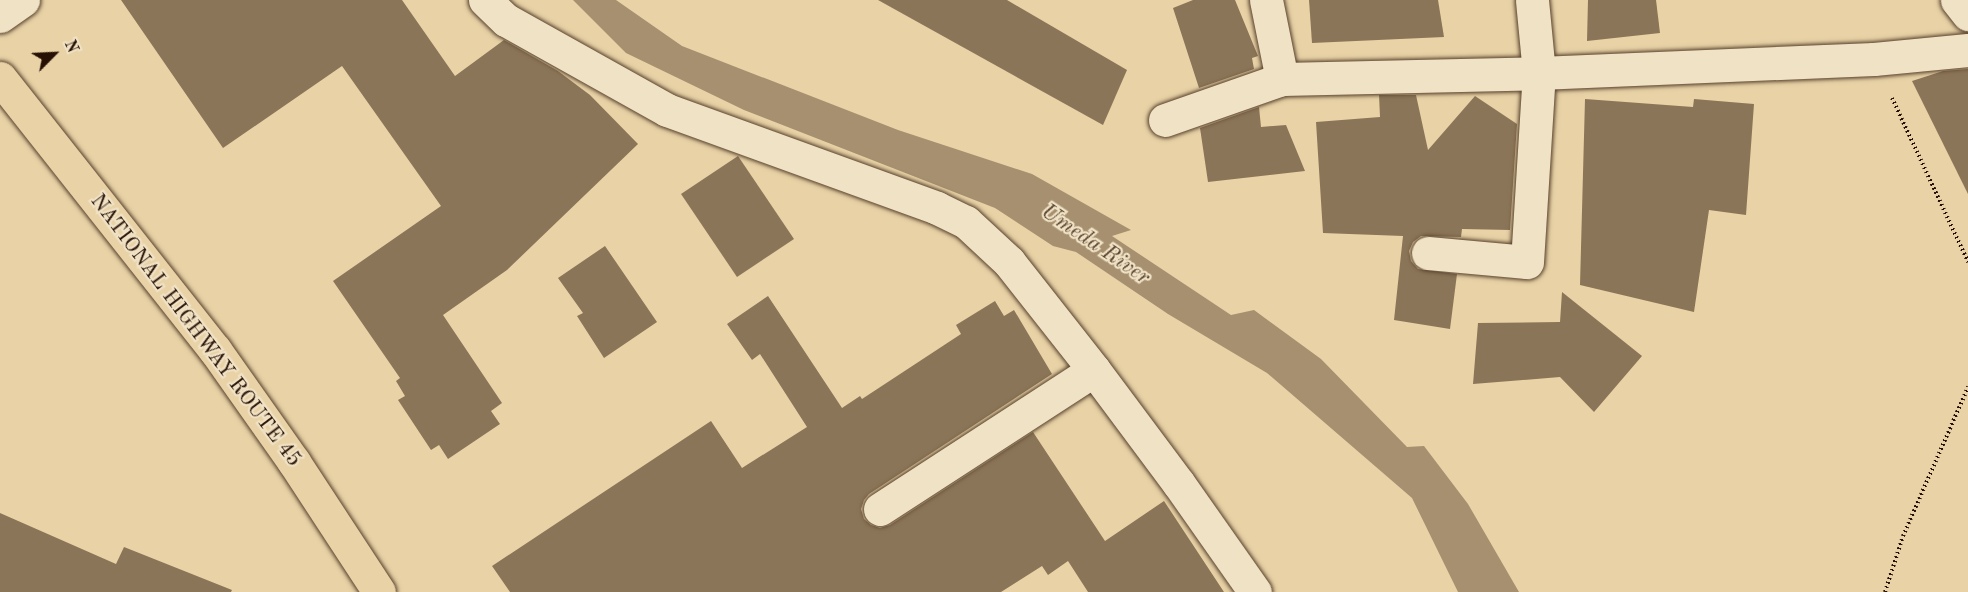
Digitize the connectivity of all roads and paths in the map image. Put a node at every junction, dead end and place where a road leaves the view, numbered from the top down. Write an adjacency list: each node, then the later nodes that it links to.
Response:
1 (23, 0): 7 (street)
2 (485, 0): 16 (street)
3 (1266, 0): 12 (street)
4 (1532, 0): 10 (street)
5 (1957, 0): 6 (street)
6 (1968, 14)
7 (0, 16)
8 (1968, 50): 9 (street)
9 (1874, 60): 10 (street); 15 (path)
10 (1539, 74): 12 (street); 14 (street)
11 (0, 78): 19 (highway, NATIONAL HIGHWAY ROUTE 45)
12 (1282, 79): 13 (street)
13 (1165, 120)
14 (1428, 253)
15 (1968, 262)
16 (1094, 370): 18 (street); 20 (street)
17 (1968, 387): 21 (path)
18 (880, 509)
19 (379, 592)
20 (1255, 592)
21 (1885, 592)

